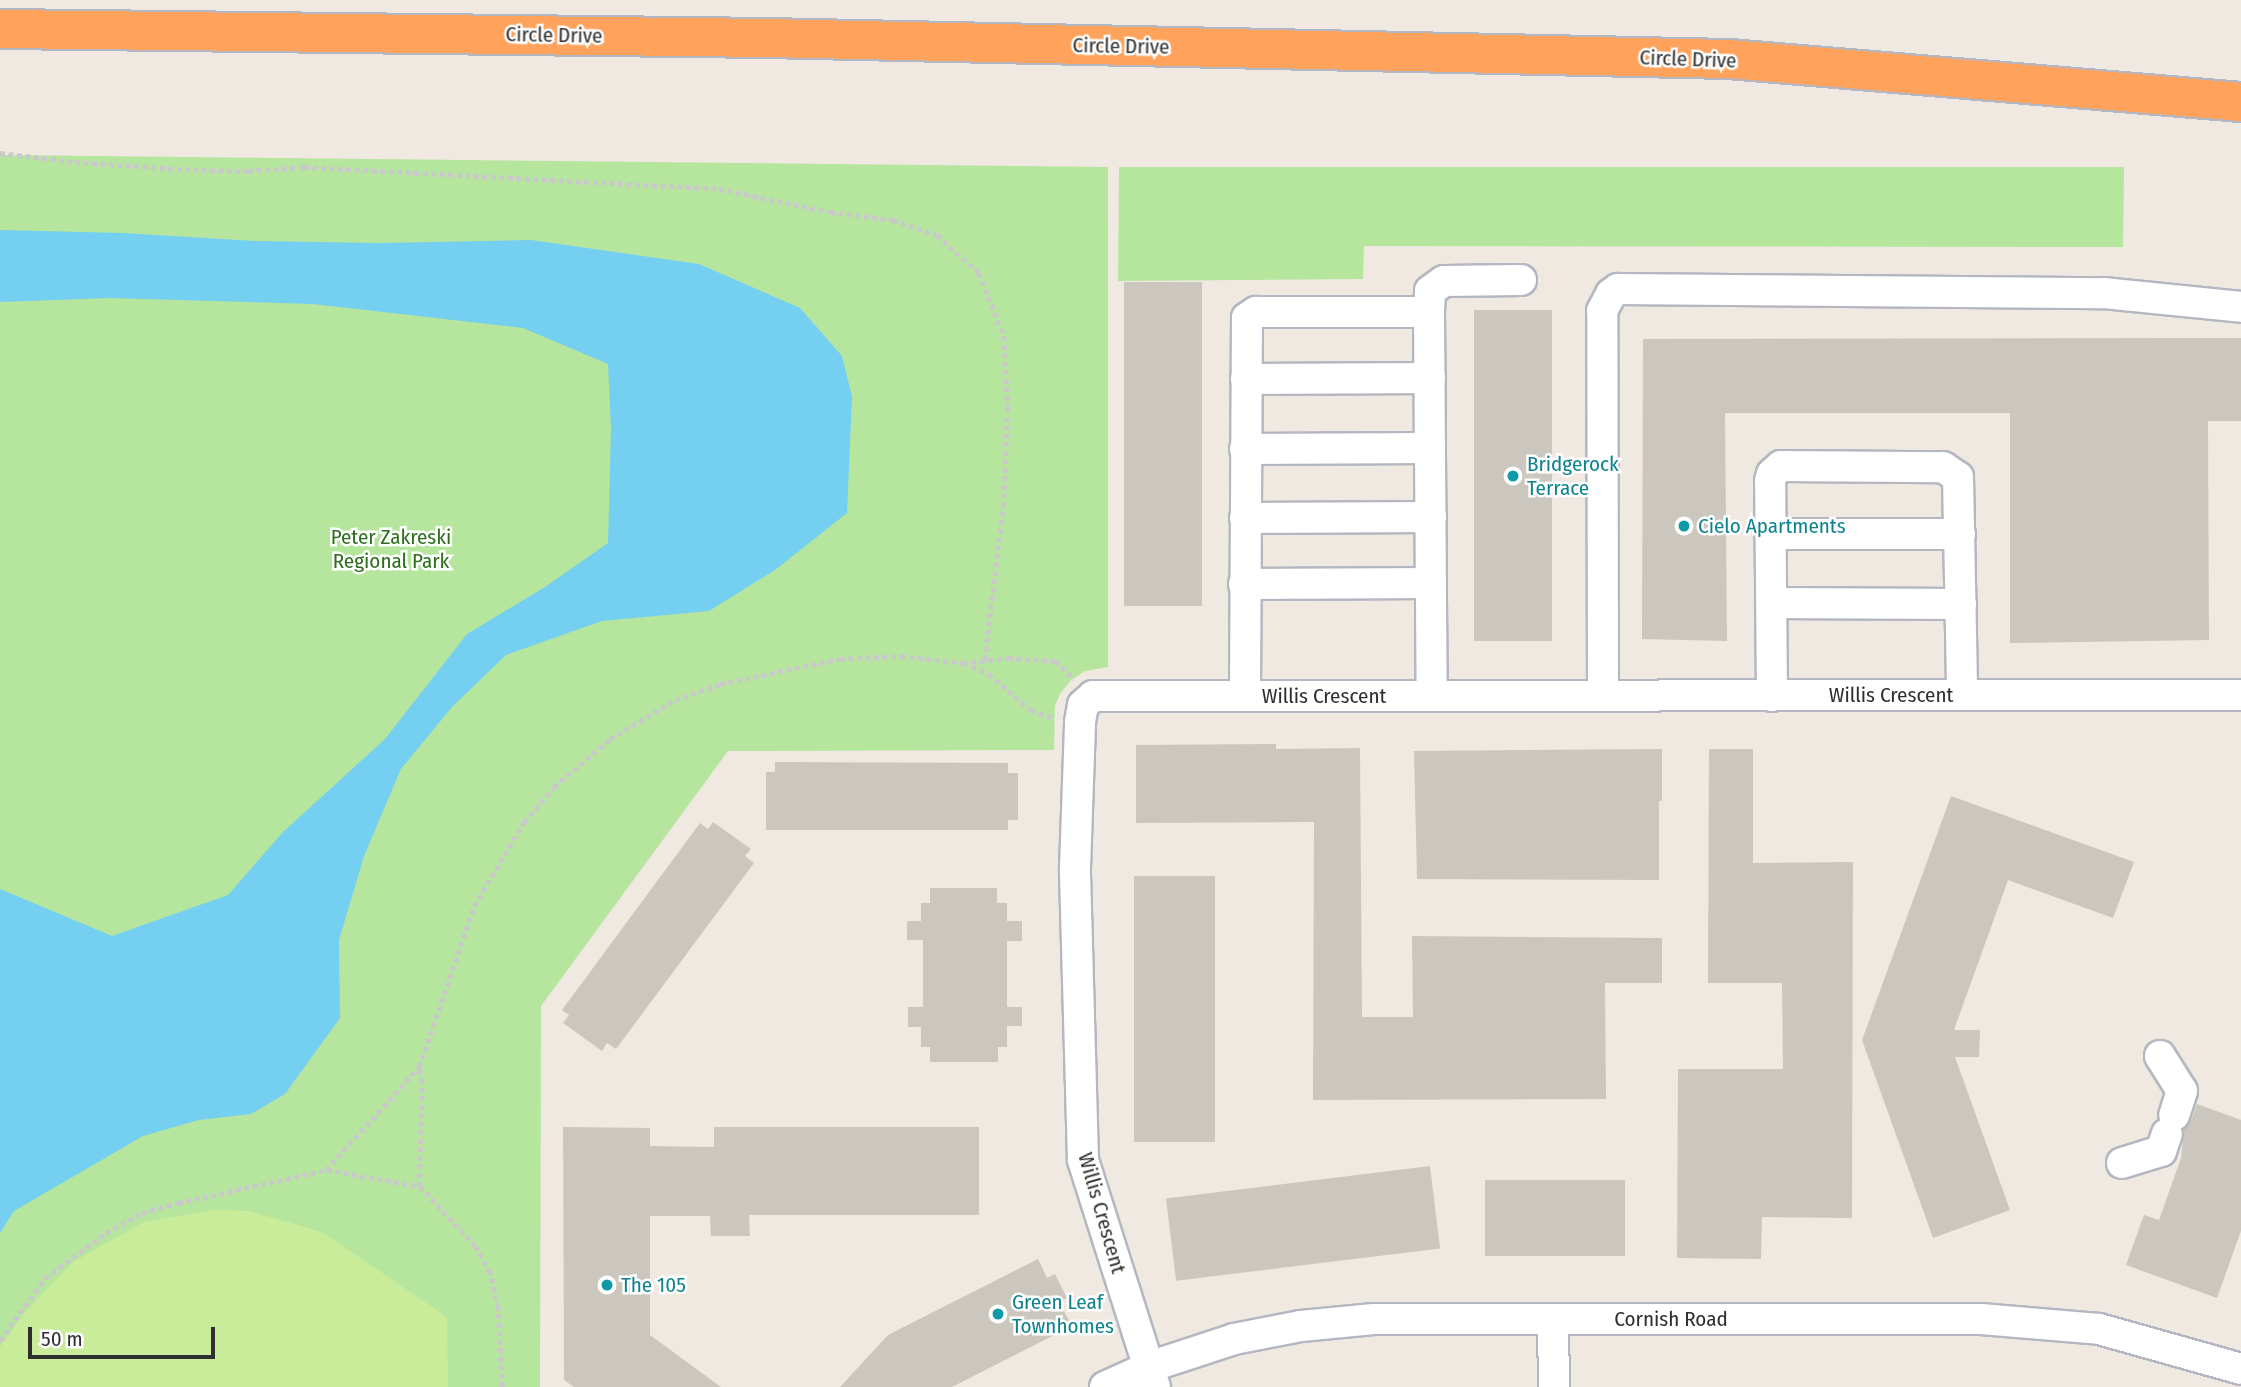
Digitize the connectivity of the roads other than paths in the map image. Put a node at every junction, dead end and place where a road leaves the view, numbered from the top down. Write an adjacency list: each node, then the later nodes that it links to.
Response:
1 (0, 29): 2 (highway, Circle Drive)
2 (2010, 82): 3 (highway, Circle Drive); 4 (highway)
3 (2241, 102)
4 (2241, 114)
5 (1521, 280): 7 (street)
6 (2241, 307): 24 (street)
7 (1429, 312): 8 (street); 9 (street)
8 (1430, 378): 9 (street); 10 (street)
9 (1246, 379): 11 (street)
10 (1430, 448): 11 (street); 12 (street)
11 (1245, 449): 13 (street)
12 (1431, 517): 13 (street); 16 (street)
13 (1245, 518): 17 (street)
14 (1770, 534): 15 (street); 15 (street); 18 (street)
15 (1960, 534): 19 (street)
16 (1431, 583): 17 (street); 23 (street)
17 (1244, 584): 22 (street)
18 (1772, 603): 19 (street); 25 (street)
19 (1961, 604): 20 (street)
20 (1962, 695): 21 (street, Willis Crescent); 25 (street, Willis Crescent)
21 (2241, 695)
22 (1245, 696): 23 (street, Willis Crescent); 30 (street, Willis Crescent)
23 (1432, 696): 24 (street, Willis Crescent)
24 (1603, 696): 25 (street, Willis Crescent)
25 (1772, 696)
26 (2160, 1056): 27 (street)
27 (2122, 1163)
28 (1553, 1319): 29 (street, Cornish Road); 30 (street, Cornish Road); 32 (street)
29 (2241, 1369)
30 (1152, 1377): 31 (street, Cornish Road)
31 (1105, 1387)
32 (1554, 1387)

